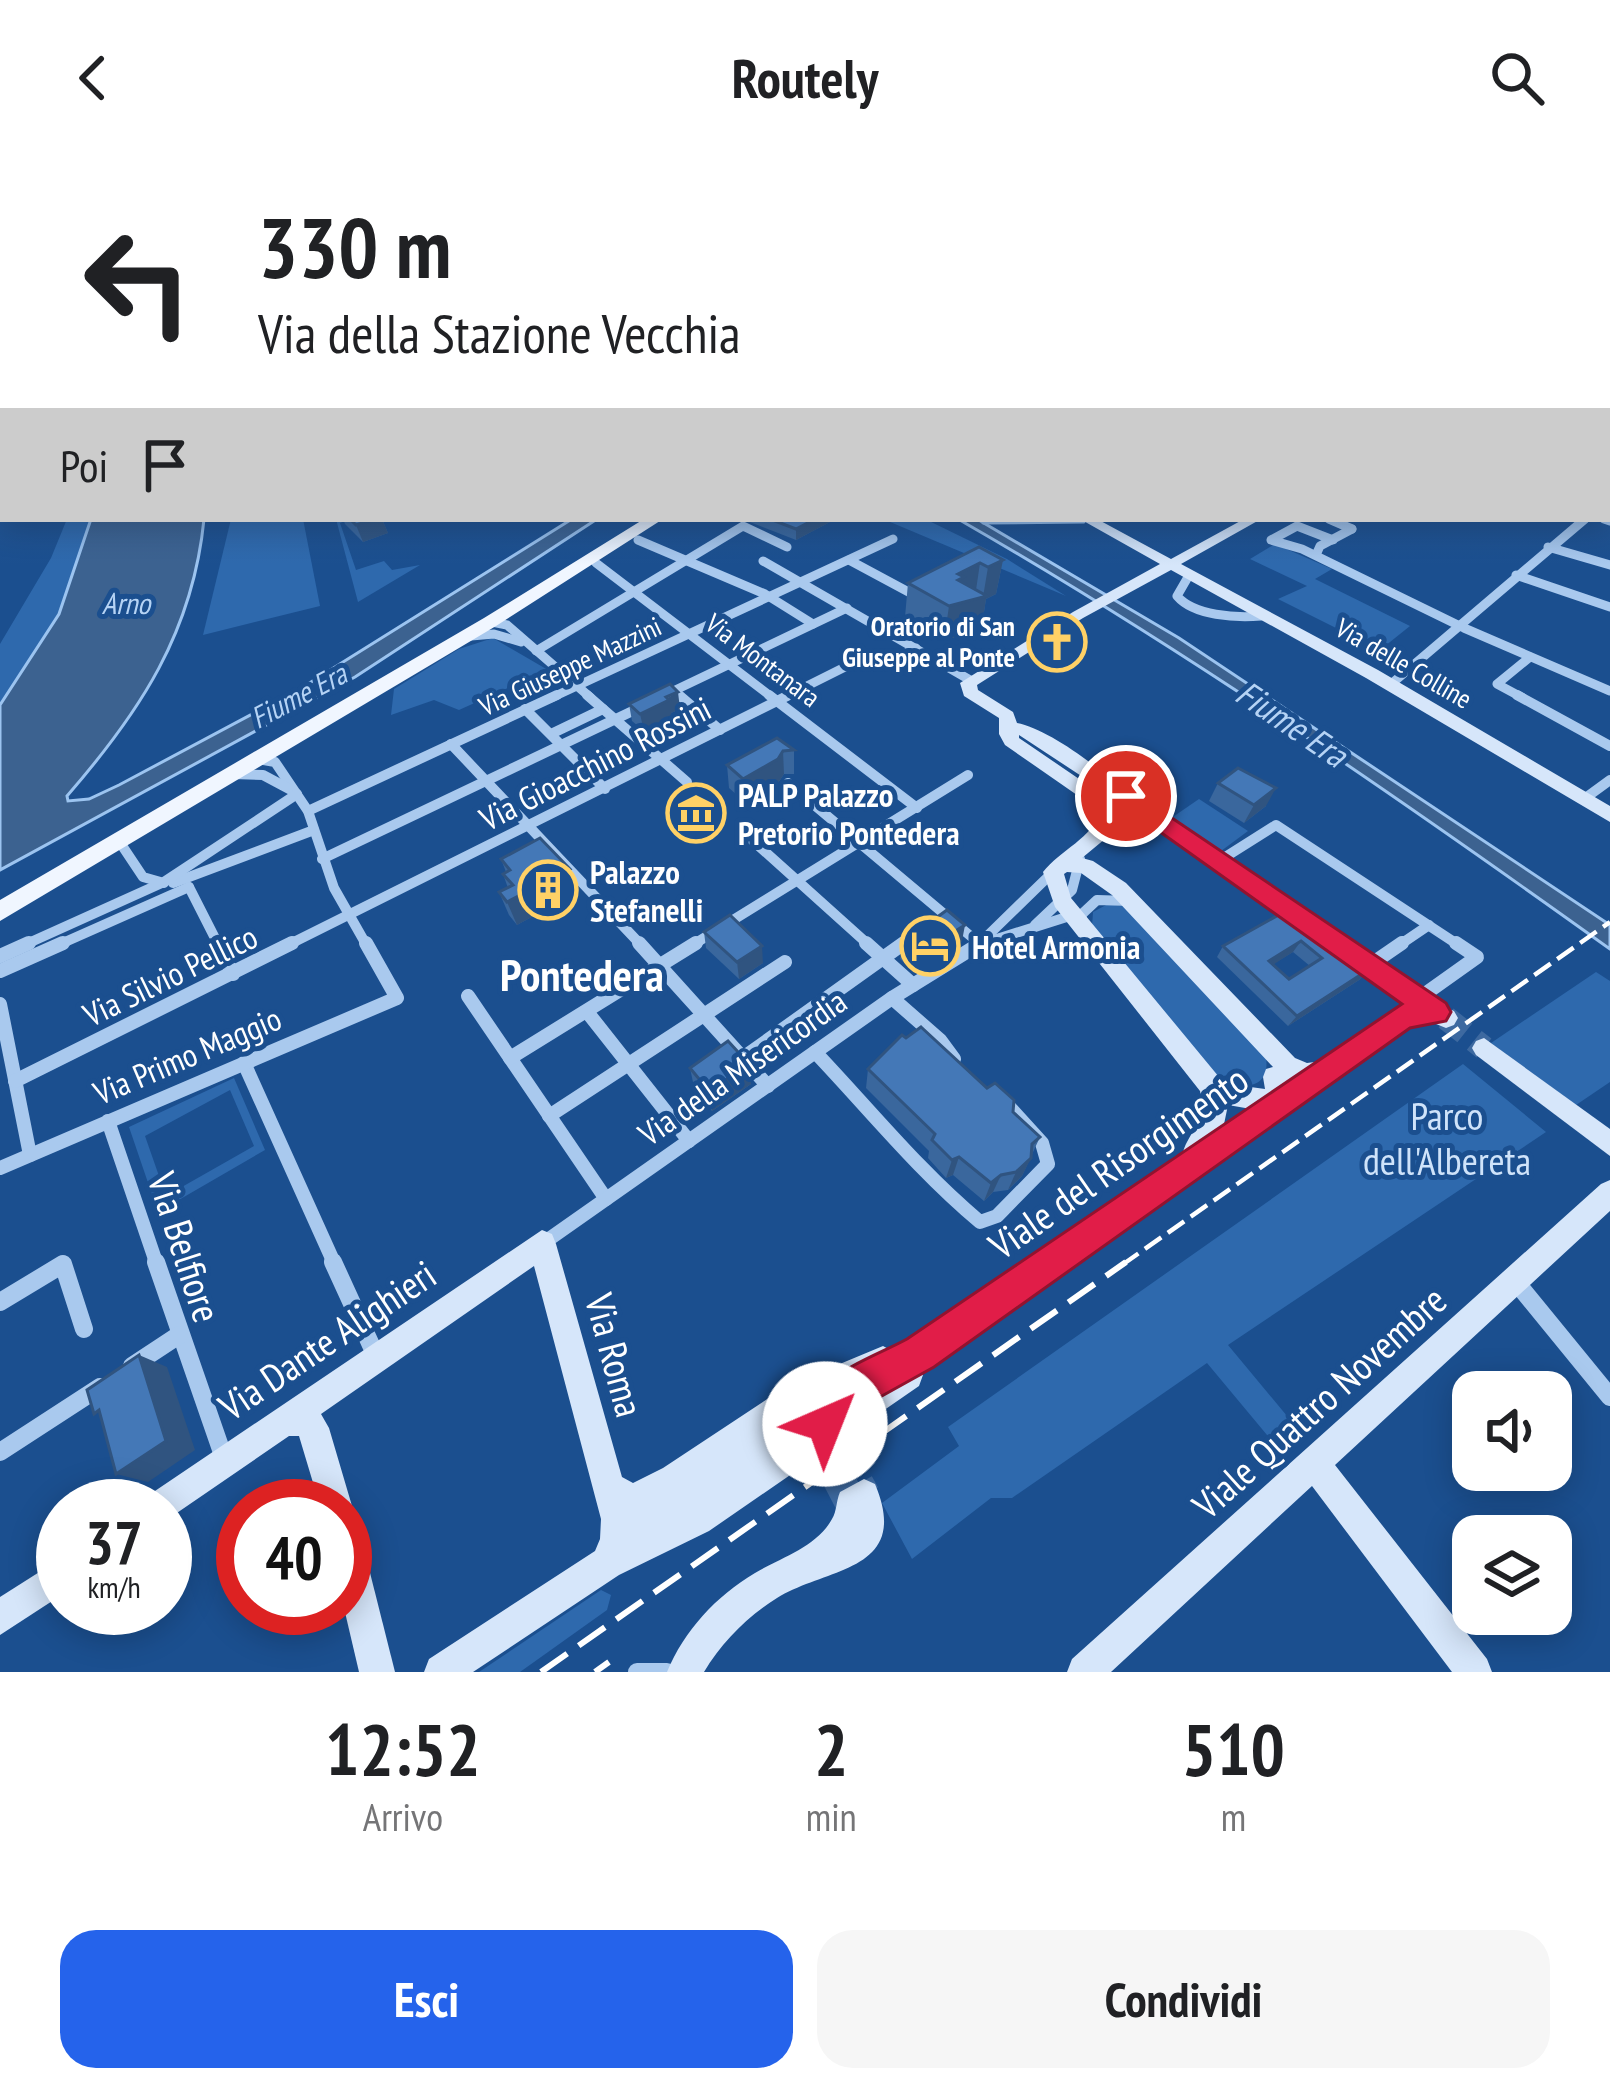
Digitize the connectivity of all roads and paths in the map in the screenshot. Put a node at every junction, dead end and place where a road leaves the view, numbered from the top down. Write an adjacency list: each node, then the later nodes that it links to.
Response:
1 (650, 522): 24 (main road)
2 (1093, 522): 15 (street, Via delle Colline)
3 (1249, 522): 15 (street)
4 (1336, 522): 8 (street)
5 (1581, 522): 9 (street)
6 (638, 539): 11 (street)
7 (892, 539): 12 (street, Via Giuseppe Mazzini)
8 (1333, 539): 10 (street); 10 (street)
9 (1548, 547): 14 (street); 16 (street)
10 (1318, 551): 30 (street)
11 (688, 560): 18 (street); 19 (street); 21 (street)
12 (849, 560): 18 (street, Via Giuseppe Mazzini); 20 (street)
13 (596, 563): 19 (street, Via Montanara)
14 (1610, 565)
15 (1168, 566): 17 (street, Via delle Colline); 42 (street)
16 (1516, 574): 23 (street); 30 (street)
17 (1188, 577): 22 (street, Via delle Colline); 26 (street)
18 (802, 582): 21 (street, Via Giuseppe Mazzini); 25 (street)
19 (634, 592): 32 (street, Via Montanara); 34 (street)
20 (916, 596)
21 (771, 597): 29 (street); 32 (street, Via Giuseppe Mazzini)
22 (1227, 597): 26 (street); 27 (street, Via delle Colline)
23 (1610, 607)
24 (514, 608): 28 (main road); 31 (street)
25 (847, 608): 29 (street); 35 (street)
26 (1213, 612): 27 (street)
27 (1261, 616): 40 (street, Via delle Colline)
28 (490, 622): 31 (street); 33 (main road)
29 (813, 624): 38 (street)
30 (1459, 626): 37 (street); 40 (street)
31 (510, 633): 33 (street); 34 (street)
32 (690, 634): 38 (street, Via Montanara); 41 (street, Via Giuseppe Mazzini)
33 (464, 638): 54 (main road)
34 (532, 648): 41 (street)
35 (916, 648): 39 (street); 42 (street)
36 (865, 657): 45 (street, Via Gioacchino Rossini)
37 (1530, 657): 44 (street); 55 (street)
38 (730, 664): 43 (street); 45 (street, Via Montanara)
39 (878, 666)
40 (1390, 685): 67 (street, Via delle Colline)
41 (577, 686): 46 (street, Via Giuseppe Mazzini); 47 (street)
42 (971, 686): 51 (street)
43 (674, 691): 48 (street); 49 (street)
44 (1610, 691)
45 (777, 700): 49 (street, Via Gioacchino Rossini); 68 (street, Via Montanara)
46 (525, 709): 50 (street); 52 (street, Via Giuseppe Mazzini)
47 (603, 709): 48 (street); 50 (street)
48 (616, 720): 53 (street); 56 (street)
49 (720, 730): 56 (street, Via Gioacchino Rossini)
50 (551, 734): 53 (street)
51 (1008, 734): 64 (street); 76 (street)
52 (451, 744): 61 (street); 69 (street, Via Giuseppe Mazzini)
53 (563, 745): 61 (street); 65 (street)
54 (281, 746): 57 (main road); 59 (street)
55 (1610, 746)
56 (661, 760): 62 (street); 65 (street, Via Gioacchino Rossini)
57 (264, 769): 59 (street); 66 (street); 74 (main road)
58 (968, 775): 68 (street)
59 (288, 778): 66 (street)
60 (1610, 780): 67 (street)
61 (485, 782): 71 (street); 77 (street)
62 (687, 782)
63 (788, 783): 75 (street)
64 (1108, 785): 76 (street); 78 (street)
65 (605, 788): 71 (street, Via Gioacchino Rossini)
66 (296, 793): 69 (street); 80 (street)
67 (1584, 799): 70 (street, Via delle Colline)
68 (916, 808): 75 (street)
69 (308, 811): 72 (street)
70 (1610, 814)
71 (530, 826): 86 (street, Via Gioacchino Rossini); 93 (street)
72 (314, 830): 77 (street); 80 (street)
73 (741, 830): 79 (street)
74 (119, 841): 80 (street); 83 (main road)
75 (861, 843): 79 (street); 84 (street)
76 (1077, 853): 82 (street); 85 (street); 88 (street, Via della Misericordia)
77 (322, 859): 86 (street)
78 (1219, 861): 87 (street); 92 (street)
79 (799, 881): 90 (street); 93 (street)
80 (168, 883): 81 (street); 89 (street)
81 (189, 887): 94 (street); 95 (street)
82 (1127, 897): 85 (street, Via della Misericordia); 109 (street)
83 (0, 912)
84 (944, 914): 88 (street); 90 (street)
85 (1072, 914): 88 (street, Via della Misericordia); 111 (street)
86 (350, 918): 95 (street, Via Silvio Pellico); 107 (street, Via Primo Maggio)
87 (1429, 925): 92 (street); 100 (street)
88 (980, 944): 96 (street, Via della Misericordia)
89 (0, 956)
90 (882, 958): 96 (street); 106 (street)
91 (784, 962): 102 (street)
92 (1370, 965): 100 (street)
93 (662, 968): 101 (street); 102 (street)
94 (0, 971)
95 (232, 974): 110 (street, Via Silvio Pellico)
96 (913, 985): 98 (street, Via della Misericordia)
97 (468, 996): 105 (street)
98 (892, 998): 104 (street, Via della Misericordia); 104 (street)
99 (0, 1004): 110 (street)
100 (1433, 1010): 109 (street, Viale del Risorgimento)
101 (588, 1012): 105 (street); 108 (street)
102 (704, 1014): 106 (street); 108 (street)
103 (1484, 1048): 116 (street)
104 (815, 1052): 112 (street, Via della Misericordia)
105 (510, 1058): 113 (street)
106 (743, 1058): 112 (street)
107 (244, 1063): 114 (street, Via Primo Maggio); 128 (street)
108 (628, 1064): 113 (street); 115 (street)
109 (1272, 1076): 111 (street); 118 (street, Viale del Risorgimento)
110 (15, 1081): 117 (street)
111 (1210, 1085): 118 (street)
112 (768, 1086): 115 (street, Via della Misericordia)
113 (549, 1116): 121 (street)
114 (109, 1121): 117 (street, Via Primo Maggio); 127 (street, Via Belfiore)
115 (689, 1141): 121 (street, Via della Misericordia)
116 (1610, 1144)
117 (29, 1155): 119 (street, Via Primo Maggio)
118 (1186, 1165): 125 (street, Viale del Risorgimento)
119 (0, 1168)
120 (1610, 1193): 123 (street, Viale Quattro Novembre)
121 (606, 1199): 122 (street, Via della Misericordia)
122 (542, 1244): 128 (street, Via Dante Alighieri); 137 (street, Via Roma)
123 (1515, 1281): 129 (street); 133 (street, Viale Quattro Novembre)
124 (0, 1303): 126 (street)
125 (958, 1324): 134 (street, Viale del Risorgimento); 139 (street, Viale del Risorgimento); 139 (street, Viale del Risorgimento)
126 (84, 1329)
127 (179, 1335): 131 (street); 132 (street, Via Belfiore)
128 (377, 1357): 130 (street, Via Dante Alighieri)
129 (1610, 1397)
130 (284, 1421): 132 (street, Via Dante Alighieri); 135 (street)
131 (0, 1452)
132 (225, 1461): 136 (street, Via Dante Alighieri)
133 (1314, 1463): 148 (street, Viale Quattro Novembre); 149 (street)
134 (677, 1476): 137 (street); 139 (street, Viale del Risorgimento)
135 (329, 1479)
136 (192, 1484)
137 (607, 1487): 139 (street, Via Roma)
138 (857, 1499): 147 (street)
139 (618, 1557): 144 (street)
140 (36, 1593): 141 (street)
141 (0, 1618)
142 (368, 1635): 143 (street)
143 (377, 1672)
144 (442, 1672)
145 (637, 1672): 146 (street)
146 (668, 1672)
147 (685, 1672)
148 (1085, 1672)
149 (1474, 1672)

